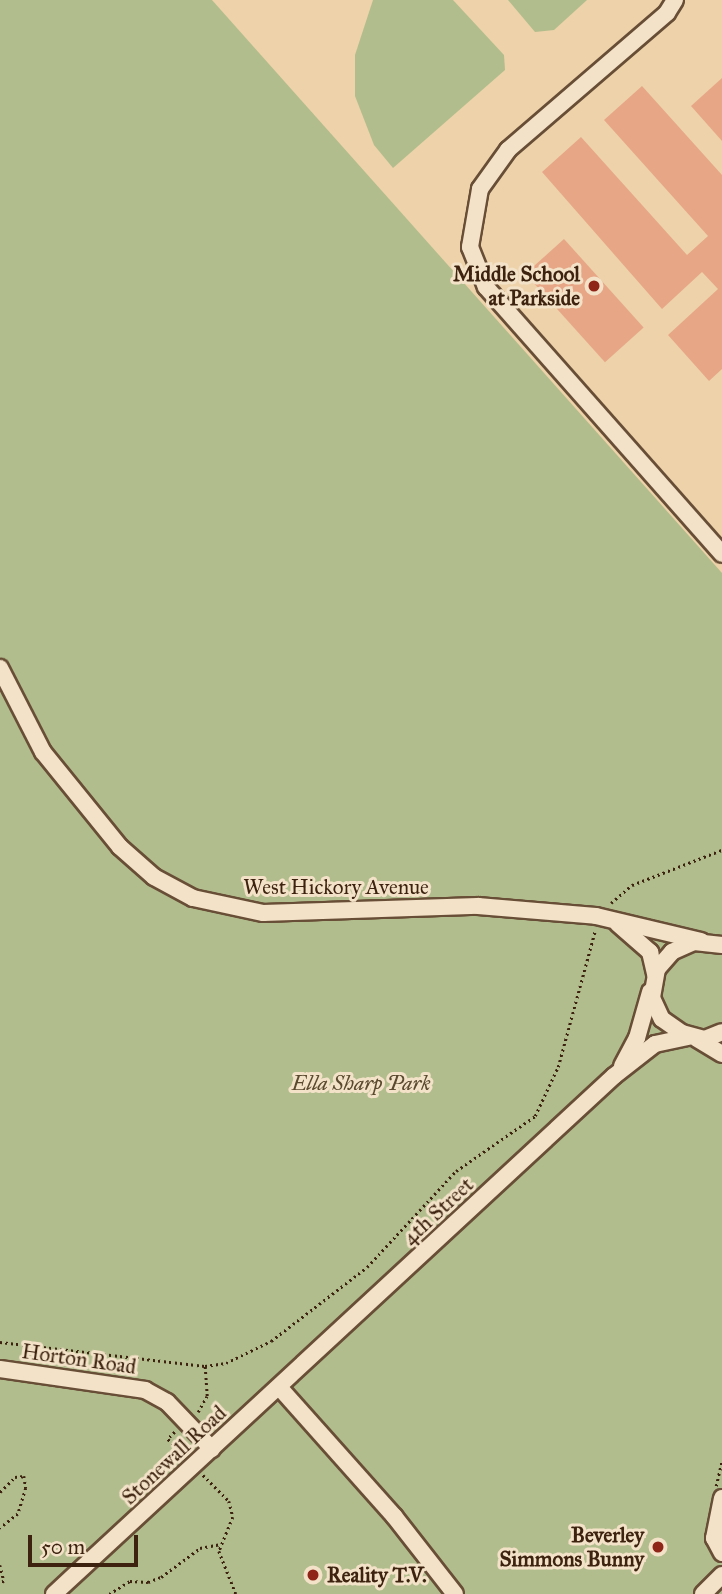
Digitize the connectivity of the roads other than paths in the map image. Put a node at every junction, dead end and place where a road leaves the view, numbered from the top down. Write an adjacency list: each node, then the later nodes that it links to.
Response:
1 (675, 0): 2 (street)
2 (722, 554)
3 (0, 668): 4 (street, West Hickory Avenue)
4 (618, 924): 5 (street, West Hickory Avenue); 6 (street, West Hickory Avenue)
5 (714, 942): 6 (street)
6 (654, 979): 8 (street, West Hickory Avenue); 10 (street, 4th Street)
7 (722, 1032): 8 (street, 4th Street)
8 (693, 1038): 9 (street, West Hickory Avenue); 10 (street, 4th Street)
9 (722, 1054)
10 (614, 1076): 12 (street, 4th Street)
11 (0, 1369): 13 (street, Horton Road)
12 (285, 1381): 13 (street, Stonewall Road); 18 (street)
13 (212, 1449): 17 (street, Stonewall Road)
14 (722, 1498): 15 (street)
15 (722, 1553)
16 (722, 1576): 19 (street)
17 (54, 1594)
18 (455, 1594)
19 (703, 1594)

